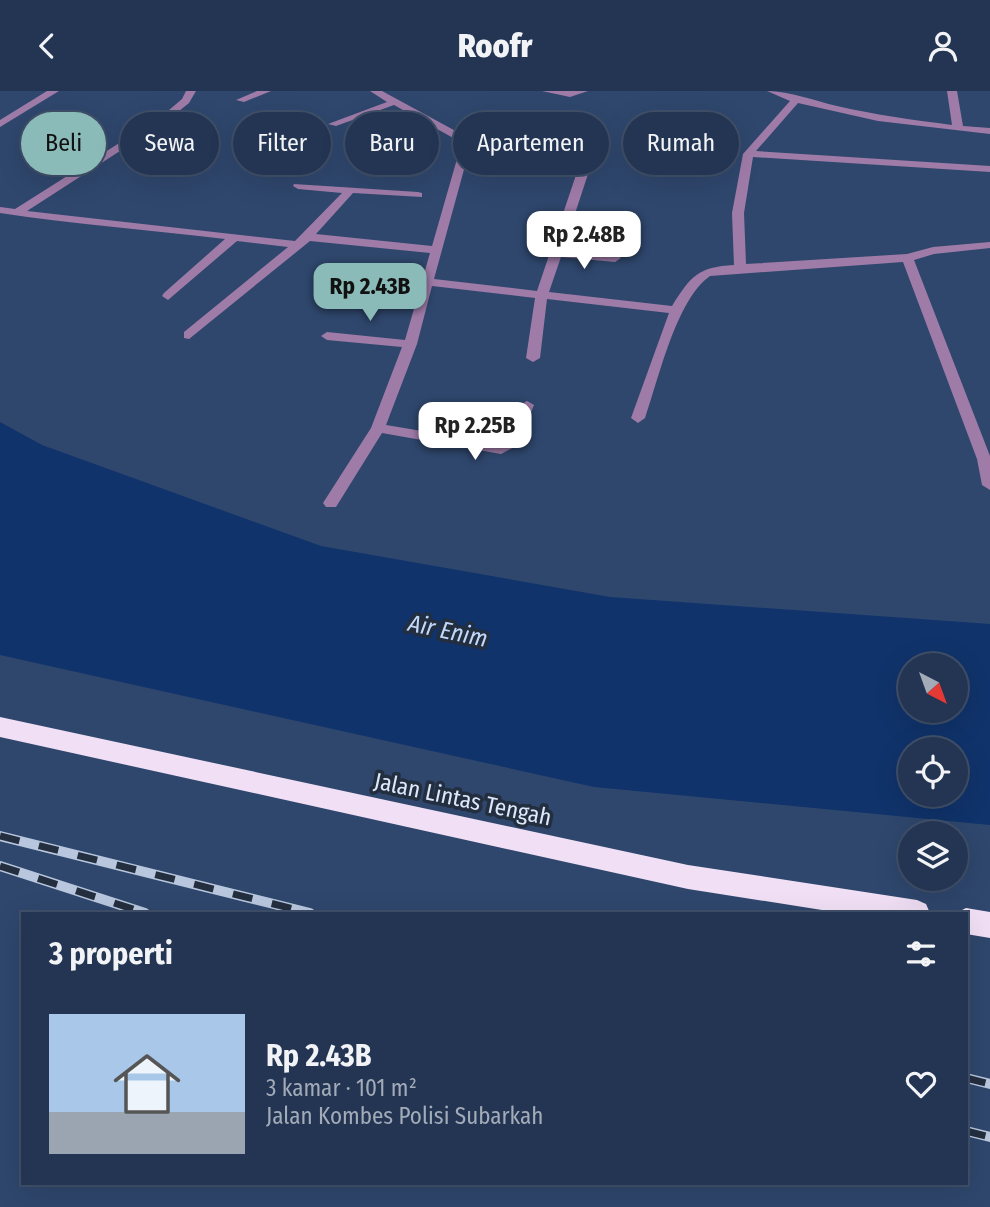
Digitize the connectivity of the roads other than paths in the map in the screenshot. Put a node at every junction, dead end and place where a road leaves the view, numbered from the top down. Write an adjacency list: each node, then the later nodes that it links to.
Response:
1 (54, 91): 12 (street)
2 (191, 91): 26 (street)
3 (266, 91): 9 (street)
4 (375, 91): 11 (street)
5 (547, 91): 6 (street)
6 (583, 91)
7 (772, 91): 10 (street)
8 (952, 91): 15 (street)
9 (241, 100)
10 (796, 100): 15 (street); 18 (street)
11 (395, 102): 14 (street); 17 (street)
12 (5, 118): 13 (street)
13 (0, 124)
14 (333, 124)
15 (958, 129): 16 (street)
16 (990, 131)
17 (453, 134)
18 (748, 154): 19 (street); 34 (street)
19 (990, 169)
20 (458, 175): 30 (street)
21 (583, 175): 31 (street)
22 (298, 186): 23 (street)
23 (350, 190): 24 (street); 28 (street)
24 (418, 195)
25 (0, 210): 26 (street)
26 (15, 214): 27 (street)
27 (235, 237): 28 (street); 37 (street)
28 (302, 241): 30 (street); 39 (street)
29 (990, 245): 33 (street)
30 (437, 250): 35 (street)
31 (555, 253): 32 (street); 36 (street)
32 (615, 258)
33 (907, 258): 34 (street); 46 (street)
34 (740, 269): 38 (street)
35 (429, 282): 36 (street); 41 (street)
36 (542, 294): 38 (street); 42 (street)
37 (168, 296)
38 (676, 310): 44 (street)
39 (188, 335)
40 (327, 336): 41 (street)
41 (410, 344): 45 (street)
42 (533, 358)
43 (527, 405): 45 (street)
44 (638, 418)
45 (378, 428): 47 (street)
46 (990, 485)
47 (331, 502)
48 (0, 727): 49 (highway, Jalan Lintas Tengah)
49 (911, 912)
50 (968, 921): 51 (highway)
51 (990, 925)

